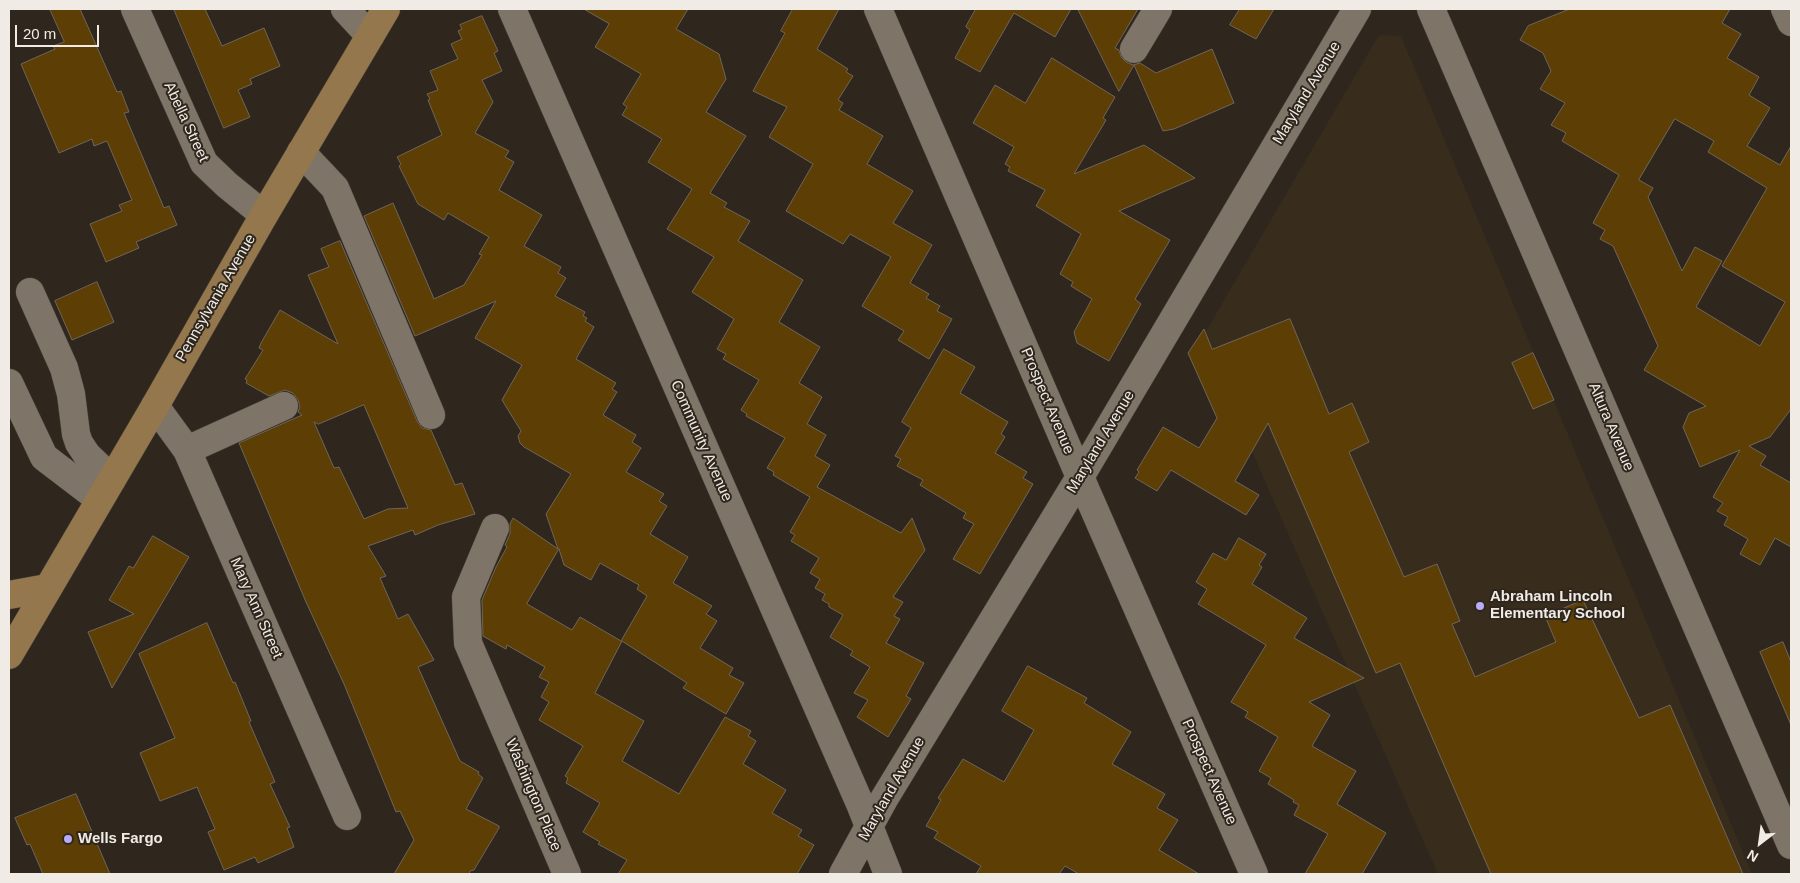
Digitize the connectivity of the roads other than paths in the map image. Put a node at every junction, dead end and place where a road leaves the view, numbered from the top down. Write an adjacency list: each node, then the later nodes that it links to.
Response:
1 (135, 9): 14 (street, Abella Street)
2 (344, 9): 11 (street)
3 (386, 9): 11 (main road, Pennsylvania Avenue)
4 (512, 9): 28 (street, Community Avenue)
5 (878, 9): 21 (street, Prospect Avenue)
6 (1158, 9): 12 (street)
7 (1357, 9): 21 (street, Maryland Avenue)
8 (1431, 9): 29 (street, Altura Avenue)
9 (1785, 9): 10 (street)
10 (1791, 22)
11 (370, 36): 13 (main road, Pennsylvania Avenue)
12 (1134, 49)
13 (301, 152): 14 (main road, Pennsylvania Avenue); 19 (street)
14 (264, 215): 17 (main road, Pennsylvania Avenue)
15 (30, 292): 22 (street)
16 (9, 383): 22 (street)
17 (155, 406): 20 (street, Mary Ann Street); 22 (main road, Pennsylvania Avenue)
18 (284, 406): 20 (street)
19 (432, 415)
20 (187, 450): 27 (street, Mary Ann Street)
21 (1080, 477): 28 (street, Maryland Avenue); 33 (street, Prospect Avenue)
22 (105, 489): 24 (main road, Pennsylvania Avenue)
23 (495, 528): 30 (street, Washington Place)
24 (47, 588): 25 (main road); 26 (main road, Pennsylvania Avenue)
25 (9, 595)
26 (9, 654)
27 (347, 816)
28 (868, 826): 31 (street, Maryland Avenue); 32 (street, Community Avenue)
29 (1791, 845)
30 (567, 874)
31 (843, 874)
32 (888, 874)
33 (1254, 874)

